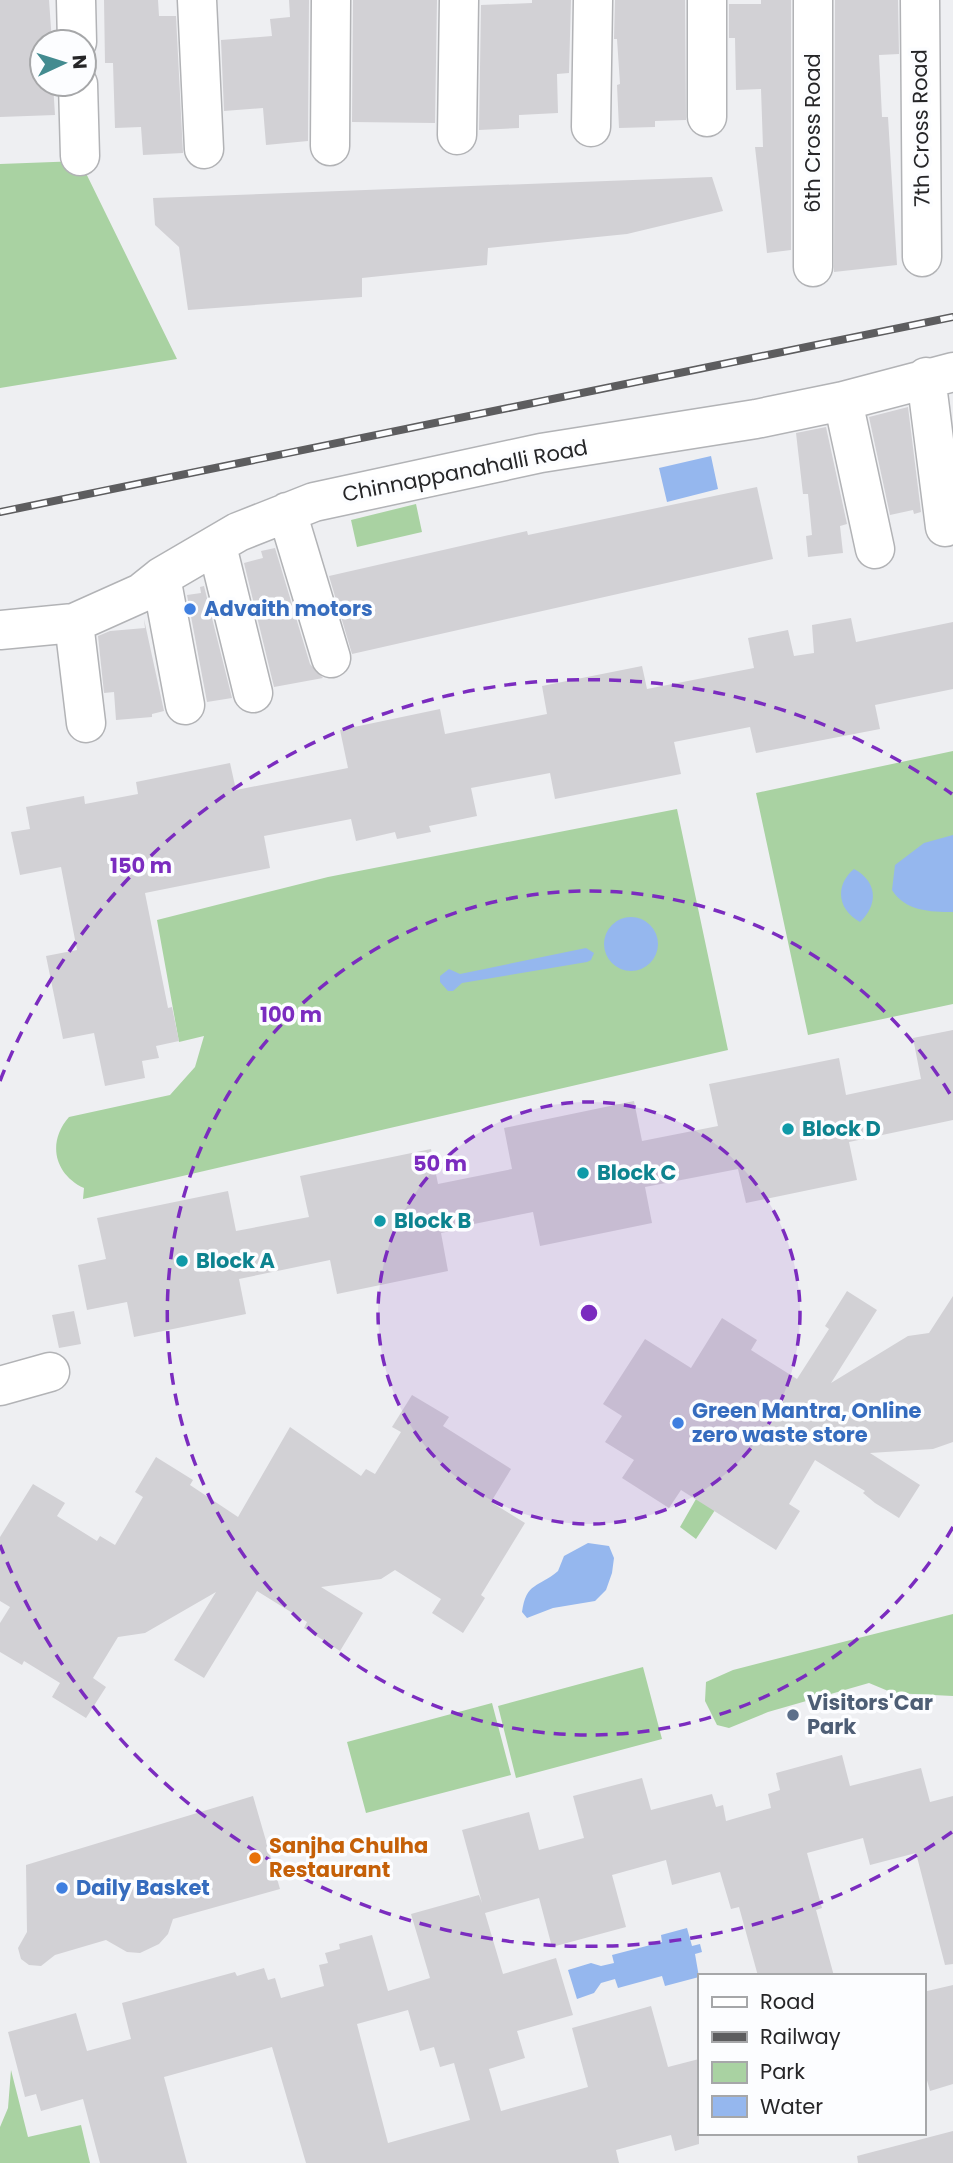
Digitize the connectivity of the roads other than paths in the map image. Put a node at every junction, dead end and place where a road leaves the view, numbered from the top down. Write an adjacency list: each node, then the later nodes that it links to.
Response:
1 (76, 0): 9 (street)
2 (197, 0): 15 (street)
3 (331, 0): 14 (street)
4 (459, 0): 13 (street)
5 (593, 0): 12 (street)
6 (707, 0): 11 (street)
7 (813, 0): 18 (street, 6th Cross Road)
8 (920, 0): 17 (street, 7th Cross Road)
9 (77, 28)
10 (78, 98): 16 (street)
11 (707, 117)
12 (591, 127)
13 (457, 135)
14 (330, 146)
15 (204, 149)
16 (80, 156)
17 (922, 257)
18 (813, 267)
19 (939, 375): 20 (street, Chinnappanahalli Road); 21 (street)
20 (843, 401): 22 (street, Chinnappanahalli Road); 25 (street)
21 (946, 487): 23 (street)
22 (287, 512): 24 (street, Chinnappanahalli Road); 29 (street)
23 (945, 527)
24 (217, 546): 26 (street, Chinnappanahalli Road); 30 (street)
25 (875, 548)
26 (161, 577): 27 (street, Chinnappanahalli Road); 31 (street)
27 (74, 623): 28 (street, Chinnappanahalli Road); 32 (street)
28 (0, 631)
29 (331, 658)
30 (253, 693)
31 (185, 705)
32 (86, 723)
33 (50, 1372): 34 (street)
34 (0, 1386)

